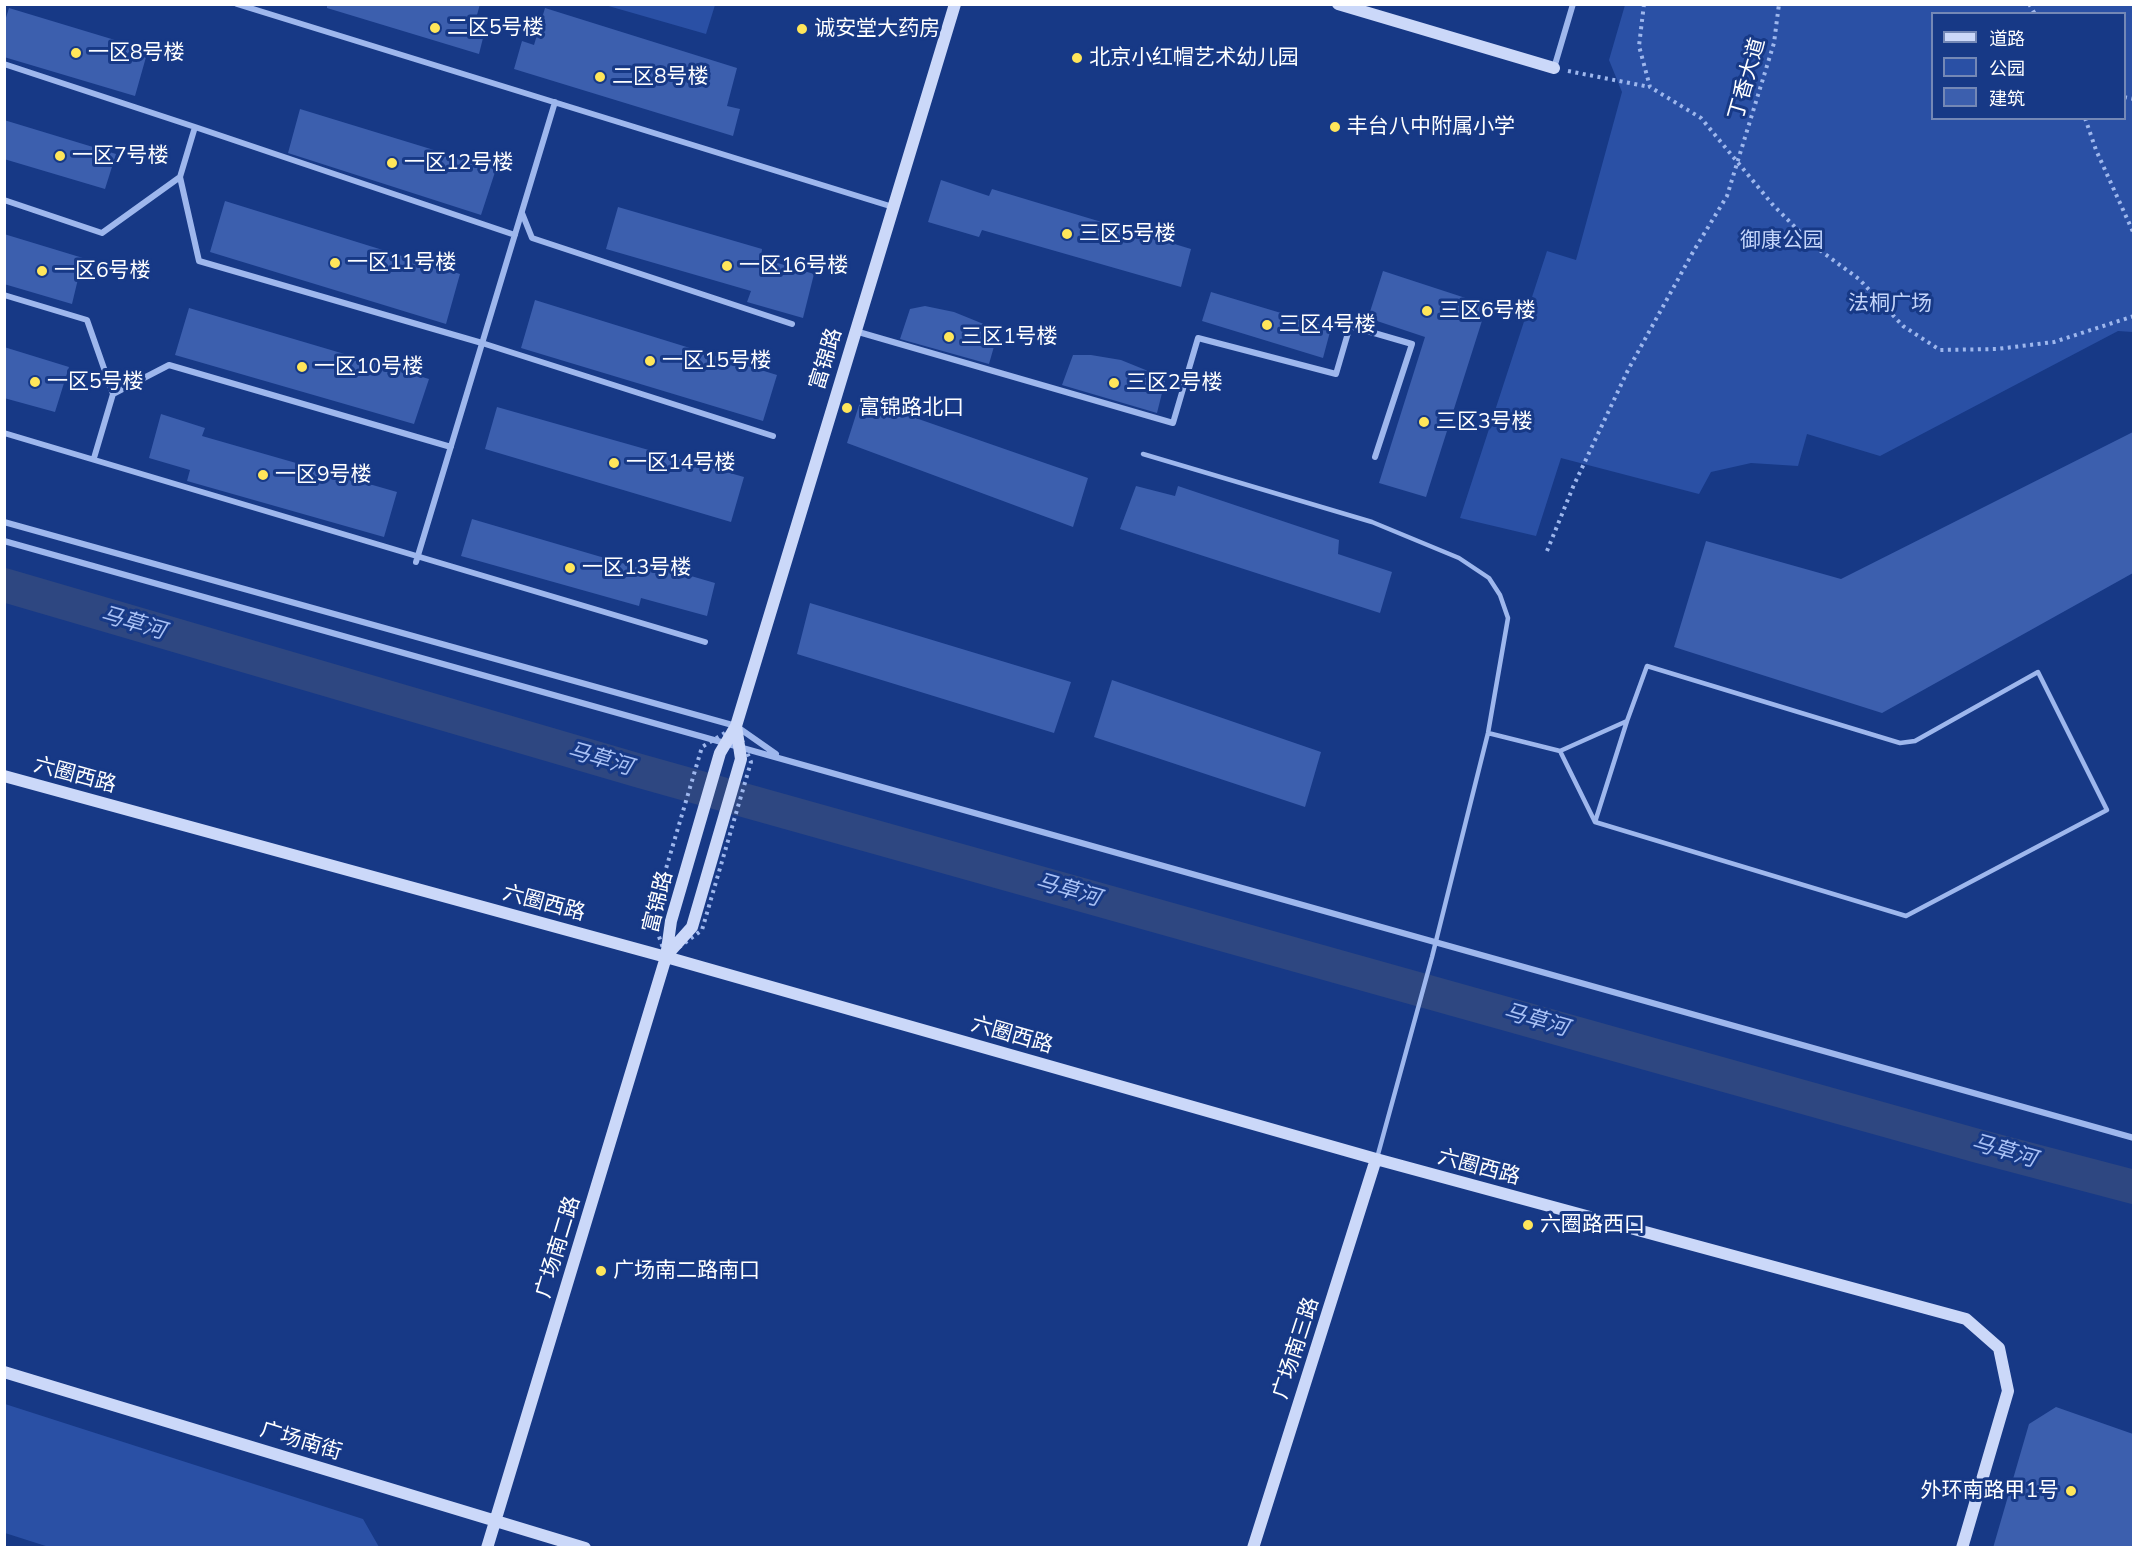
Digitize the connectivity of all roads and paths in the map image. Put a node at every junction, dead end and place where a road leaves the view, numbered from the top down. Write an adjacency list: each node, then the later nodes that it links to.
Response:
1 (237, 4): 10 (street)
2 (955, 4): 16 (street, 富锦路)
3 (1338, 4): 8 (street)
4 (1573, 4): 8 (street)
5 (1644, 4): 9 (path)
6 (1779, 4): 13 (path, 丁香大道)
7 (4, 64): 12 (street)
8 (1554, 68): 9 (path)
9 (1650, 87): 13 (path)
10 (555, 102): 16 (street); 17 (street)
11 (2086, 120): 18 (path)
12 (195, 127): 14 (street); 19 (street)
13 (1738, 160): 21 (path); 34 (path, 丁香大道)
14 (180, 177): 15 (street); 24 (street)
15 (4, 200)
16 (893, 207): 23 (street, 富锦路)
17 (522, 213): 19 (street); 22 (street)
18 (2133, 234)
19 (515, 235): 24 (street)
20 (4, 295): 25 (street)
21 (2133, 316)
22 (792, 324)
23 (855, 331): 30 (street); 38 (street, 富锦路)
24 (482, 343): 27 (street); 28 (street)
25 (113, 394): 28 (street); 31 (street)
26 (4, 433): 31 (street)
27 (773, 436)
28 (451, 447): 35 (street)
29 (1143, 454): 39 (lane)
30 (1375, 457)
31 (94, 458): 35 (street)
32 (4, 522): 38 (street)
33 (4, 541): 42 (street)
34 (1547, 551)
35 (417, 559): 36 (street)
36 (705, 642)
37 (1627, 721): 43 (lane); 47 (lane); 47 (lane)
38 (736, 726): 40 (street, 富锦路); 42 (street, 富锦路); 44 (street)
39 (1488, 733): 43 (lane); 48 (lane)
40 (738, 746): 42 (street); 44 (street); 49 (street, 富锦路)
41 (702, 747): 46 (path)
42 (723, 747): 49 (street, 富锦路)
43 (1560, 751): 47 (lane)
44 (781, 758): 48 (street)
45 (4, 776): 49 (street, 六圈西路)
46 (684, 808)
47 (1595, 822)
48 (1436, 941): 50 (street); 51 (lane)
49 (666, 957): 51 (street, 六圈西路); 53 (street, 广场南二路)
50 (2133, 1138)
51 (1376, 1159): 56 (street, 广场南三路); 57 (street, 六圈西路)
52 (4, 1372): 53 (street, 广场南街)
53 (495, 1520): 54 (street, 广场南二路); 55 (street, 广场南街)
54 (487, 1548)
55 (585, 1548)
56 (1253, 1548)
57 (1962, 1548)

